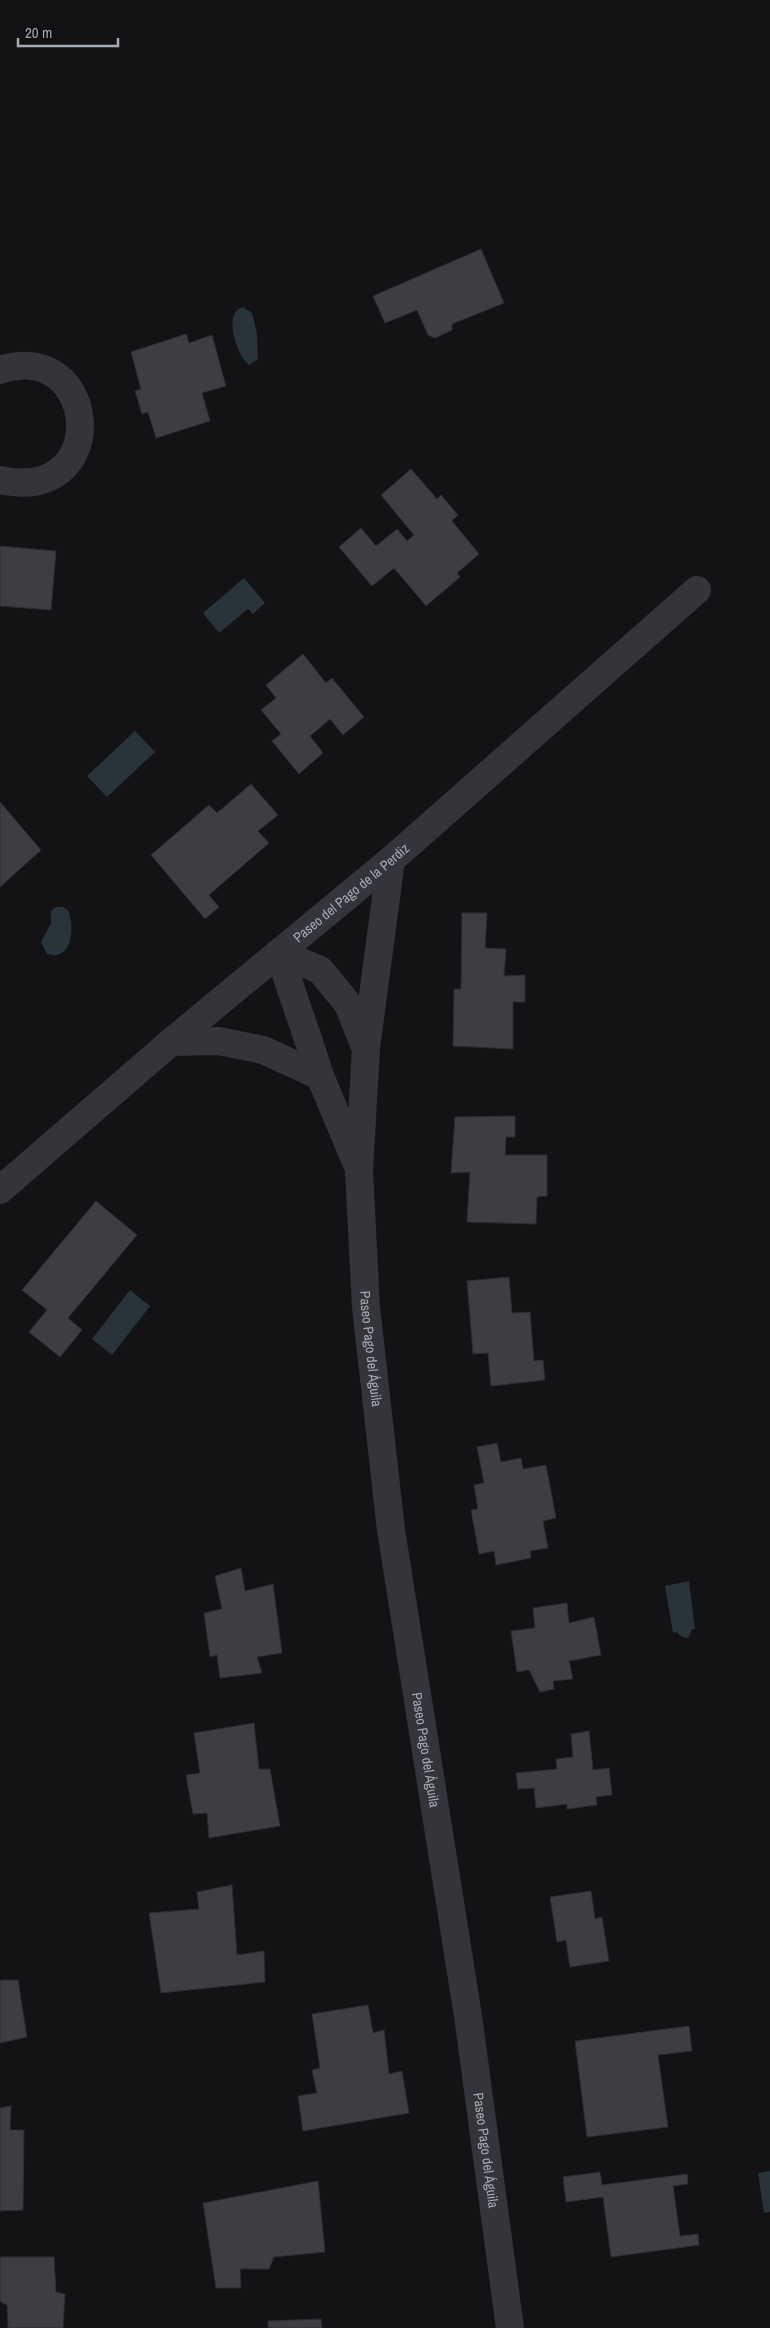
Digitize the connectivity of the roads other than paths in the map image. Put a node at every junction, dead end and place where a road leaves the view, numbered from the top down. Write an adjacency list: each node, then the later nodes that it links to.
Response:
1 (0, 370): 2 (street)
2 (0, 480)
3 (697, 590): 4 (street, Paseo del Pago de la Perdiz)
4 (391, 860): 5 (street, Paseo del Pago de la Perdiz); 7 (street)
5 (279, 952): 6 (street, Paseo del Pago de la Perdiz); 7 (street); 8 (street)
6 (171, 1042): 8 (street); 10 (street, Paseo del Pago de la Perdiz)
7 (366, 1048): 9 (street)
8 (320, 1076): 9 (street)
9 (359, 1170): 11 (street, Paseo Pago del Águila)
10 (0, 1190)
11 (510, 2328)

